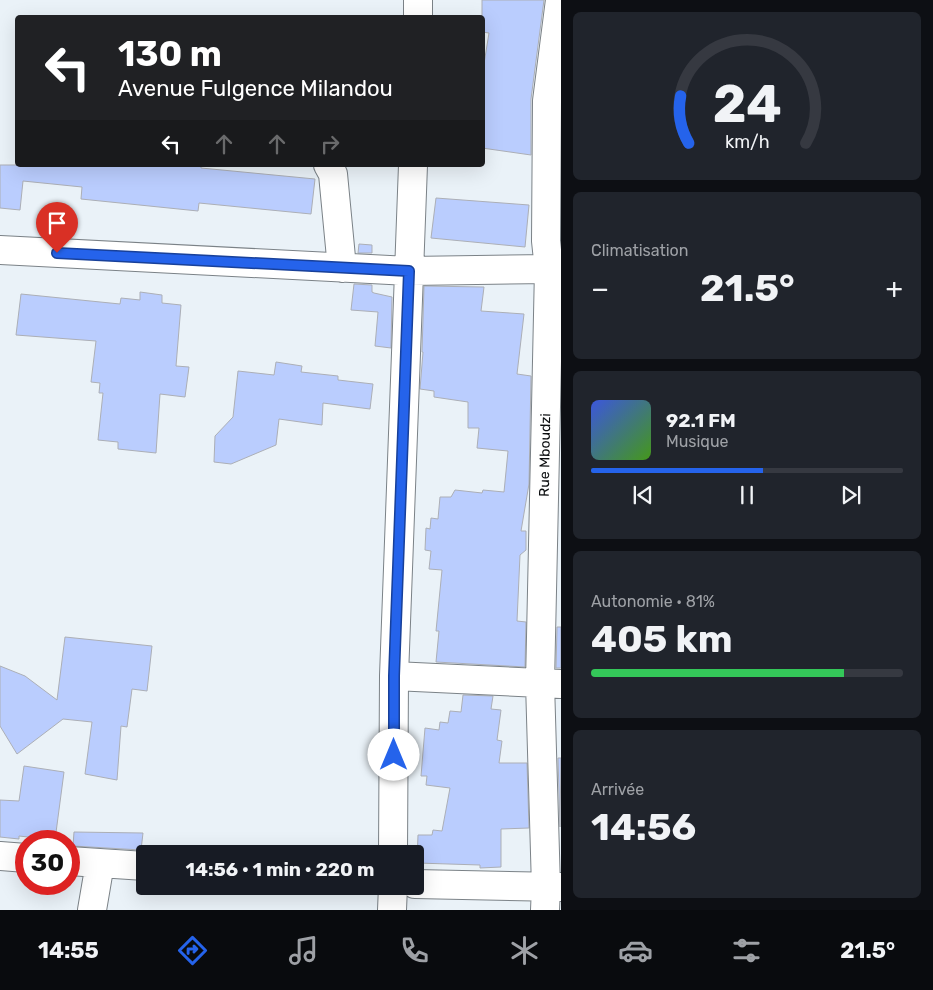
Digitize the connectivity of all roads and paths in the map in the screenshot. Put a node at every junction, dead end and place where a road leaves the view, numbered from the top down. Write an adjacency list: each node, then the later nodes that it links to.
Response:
1 (418, 0): 3 (street)
2 (560, 0): 4 (street, Rue Mboudzi)
3 (418, 15)
4 (554, 102): 7 (street, Rue Mboudzi)
5 (329, 167): 9 (street)
6 (413, 167): 11 (street)
7 (553, 242): 10 (street, Rue Mboudzi)
8 (0, 250): 9 (street)
9 (342, 268): 11 (street)
10 (549, 269): 11 (street); 13 (street, Rue Mboudzi)
11 (409, 271): 12 (street)
12 (394, 676): 13 (street); 14 (street)
13 (550, 684): 22 (street, Rue Mboudzi)
14 (393, 845)
15 (0, 856): 16 (street)
16 (15, 857)
17 (80, 862): 18 (street)
18 (100, 863): 19 (street); 23 (street)
19 (136, 865)
20 (424, 885): 22 (street)
21 (393, 895): 24 (street)
22 (551, 895)
23 (92, 910)
24 (392, 910)

